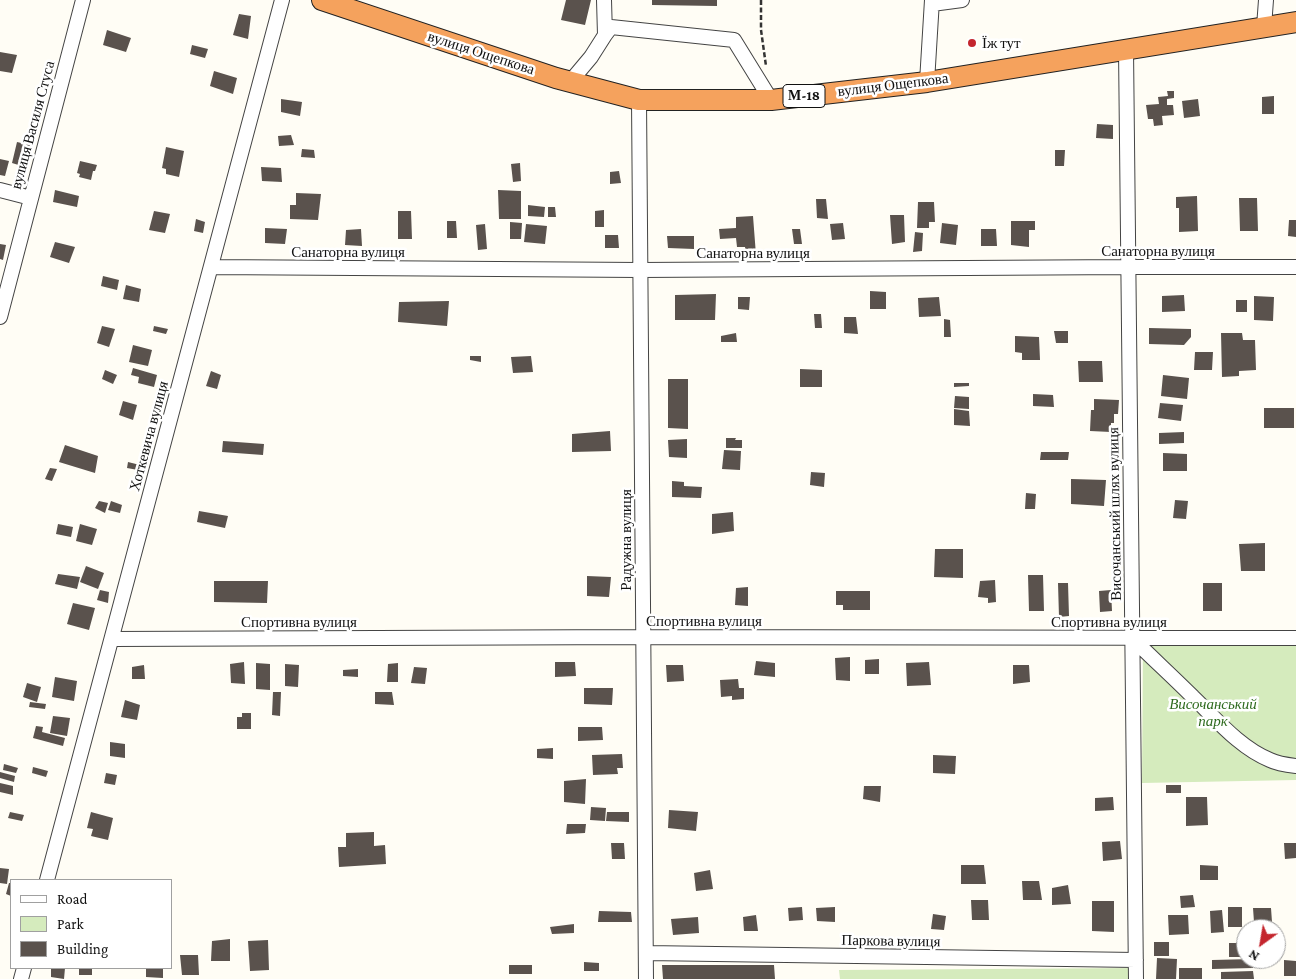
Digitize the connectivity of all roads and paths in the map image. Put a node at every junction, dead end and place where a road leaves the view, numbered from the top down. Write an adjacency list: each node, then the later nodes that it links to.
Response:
1 (83, 0): 19 (street, вулиця Василя Стуса)
2 (282, 0): 20 (street, Хоткевича вулиця)
3 (322, 0): 14 (highway, вулиця Ощепкова / М-18)
4 (604, 0): 11 (street)
5 (761, 0): 13 (path)
6 (962, 0): 8 (street)
7 (1266, 0): 10 (street)
8 (932, 2): 15 (street)
9 (1296, 22): 10 (highway, вулиця Ощепкова / М-18)
10 (1264, 27): 12 (highway, вулиця Ощепкова / М-18)
11 (604, 34): 14 (street); 17 (street)
12 (1126, 50): 15 (highway, вулиця Ощепкова / М-18); 21 (street, Височанський шлях вулиця)
13 (767, 74)
14 (570, 82): 16 (highway, вулиця Ощепкова / М-18)
15 (928, 82): 17 (highway, вулиця Ощепкова / М-18)
16 (638, 100): 17 (highway, вулиця Ощепкова / М-18); 23 (street, Радужна вулиця)
17 (772, 100)
18 (0, 190): 19 (street)
19 (31, 198): 24 (street, вулиця Василя Стуса)
20 (211, 267): 23 (street, Санаторна вулиця); 28 (street, Хоткевича вулиця)
21 (1128, 267): 22 (street, Санаторна вулиця); 23 (street, Санаторна вулиця); 26 (street, Височанський шлях вулиця)
22 (1296, 267)
23 (640, 270): 25 (street, Радужна вулиця)
24 (0, 317)
25 (643, 637): 26 (street, Спортивна вулиця); 28 (street, Спортивна вулиця); 31 (street, Радужна вулиця)
26 (1132, 638): 27 (street, Спортивна вулиця); 29 (street); 32 (street, Височанський шлях вулиця)
27 (1296, 638)
28 (112, 639): 30 (street, Хоткевича вулиця)
29 (1296, 766)
30 (47, 879)
31 (646, 953): 32 (street, Паркова вулиця); 33 (street, Радужна вулиця)
32 (1136, 960): 34 (street, Височанський шлях вулиця)
33 (646, 979)
34 (1136, 979)

